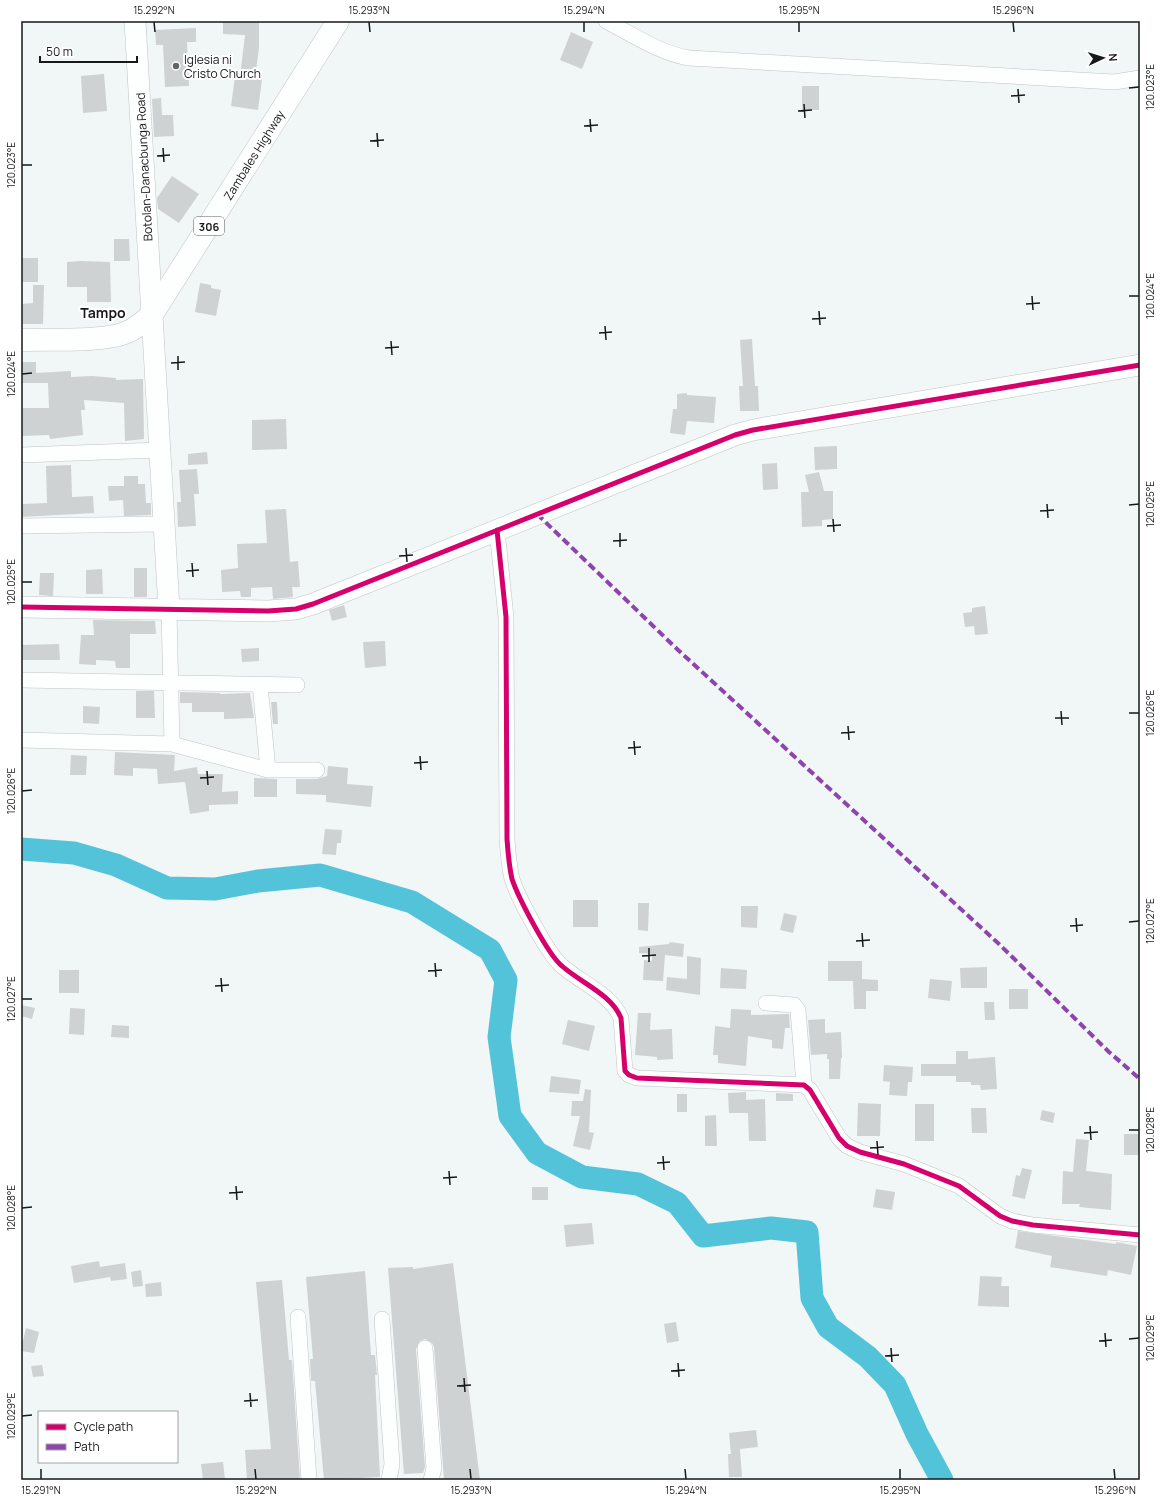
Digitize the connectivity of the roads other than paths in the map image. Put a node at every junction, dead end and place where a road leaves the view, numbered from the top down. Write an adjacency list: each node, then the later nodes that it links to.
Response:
1 (135, 21): 5 (street, Botolan-Danacbunga Road)
2 (338, 21): 5 (main road, Zambales Highway / 306)
3 (606, 21): 4 (street)
4 (1140, 78)
5 (153, 313): 6 (main road, Zambales Highway / 306); 8 (street, Botolan-Danacbunga Road)
6 (21, 340)
7 (1140, 365): 12 (street)
8 (159, 450): 9 (street); 10 (street, Botolan-Danacbunga Road)
9 (21, 455)
10 (163, 524): 11 (street); 14 (street, Botolan-Danacbunga Road)
11 (21, 526)
12 (497, 530): 14 (street); 24 (street)
13 (21, 607): 14 (street)
14 (169, 609): 16 (street)
15 (21, 680): 16 (street)
16 (172, 682): 17 (street); 20 (street)
17 (260, 684): 18 (street); 21 (street)
18 (297, 685)
19 (21, 740): 20 (street)
20 (172, 744): 21 (street)
21 (268, 770): 22 (street)
22 (317, 770)
23 (766, 1003): 24 (street)
24 (804, 1085): 25 (street)
25 (1140, 1235)
26 (298, 1317): 29 (street)
27 (382, 1319): 30 (street)
28 (425, 1348): 31 (street)
29 (309, 1480)
30 (389, 1480)
31 (431, 1480)

